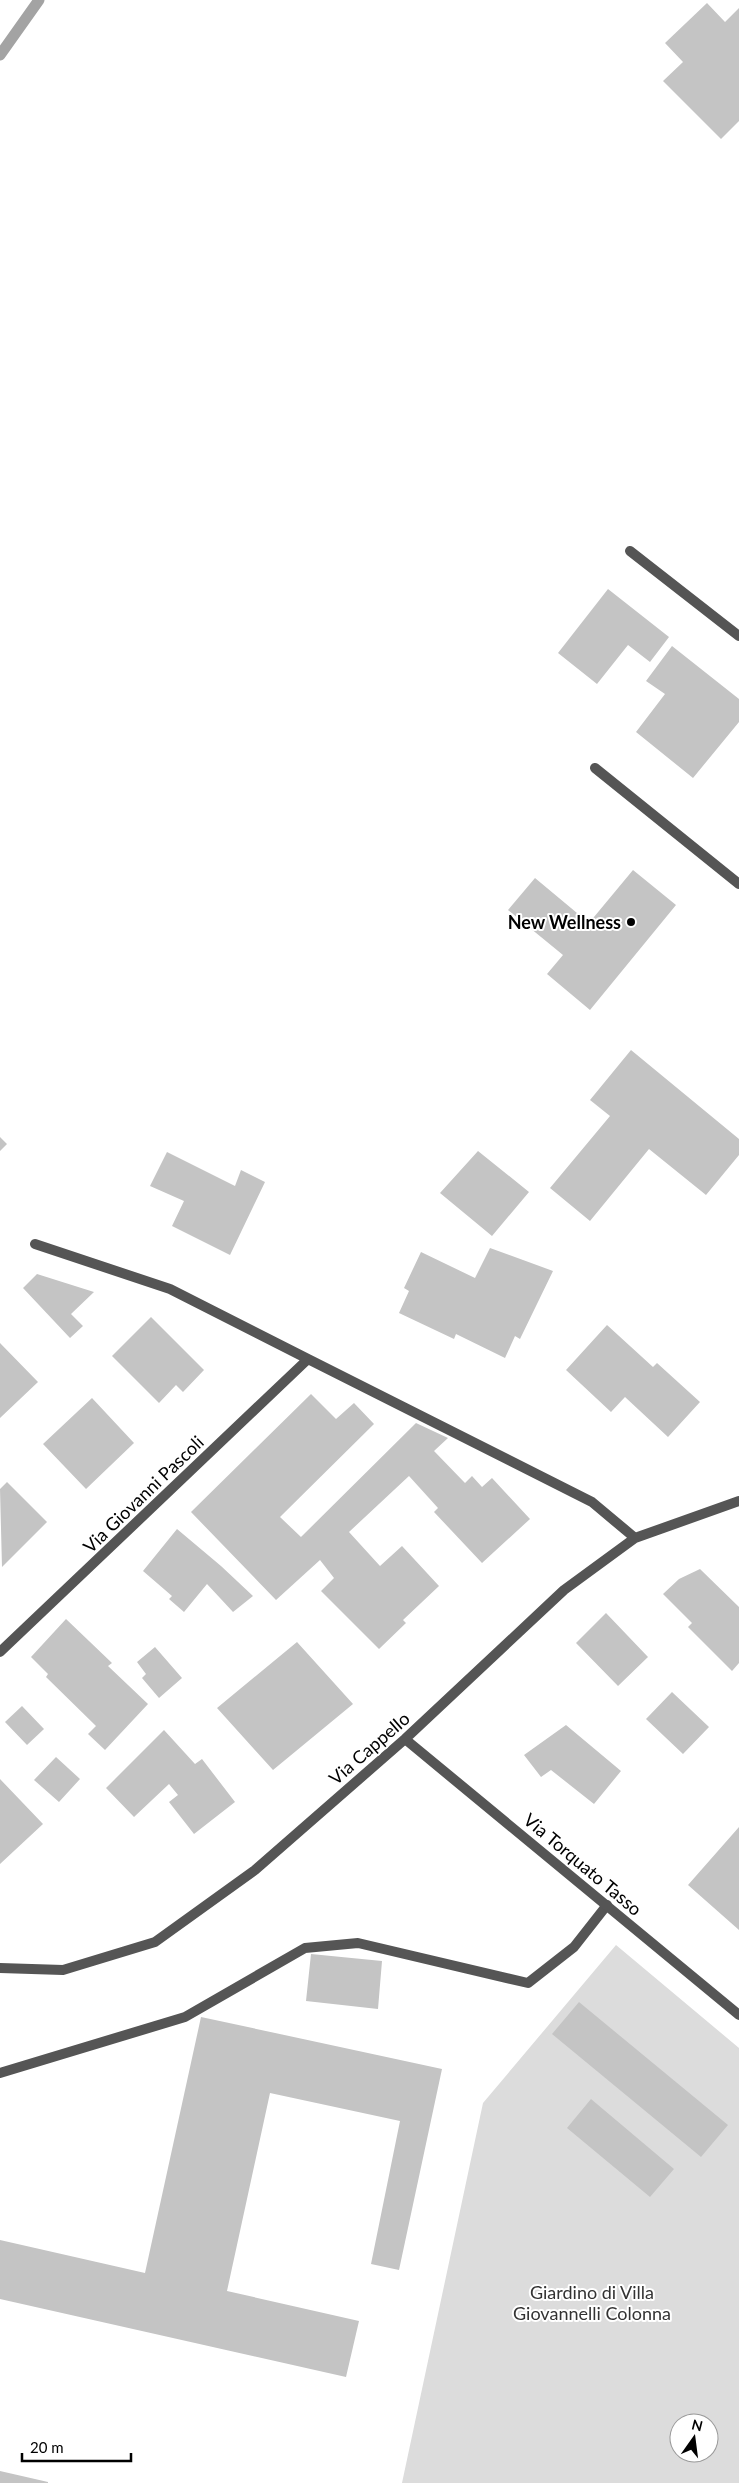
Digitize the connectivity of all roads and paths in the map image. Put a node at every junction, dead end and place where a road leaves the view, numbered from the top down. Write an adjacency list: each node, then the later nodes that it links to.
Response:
1 (630, 551): 2 (street)
2 (739, 636)
3 (595, 768): 4 (street)
4 (739, 884)
5 (35, 1244): 6 (street)
6 (308, 1359): 8 (street); 9 (street, Via Giovanni Pascoli)
7 (739, 1501): 8 (street, Via Cappello)
8 (636, 1538): 10 (street, Via Cappello)
9 (0, 1652)
10 (405, 1738): 11 (street, Via Torquato Tasso); 12 (street, Via Cappello)
11 (607, 1905): 13 (street, Via Torquato Tasso); 14 (street)
12 (0, 1968)
13 (739, 2015)
14 (0, 2073)

